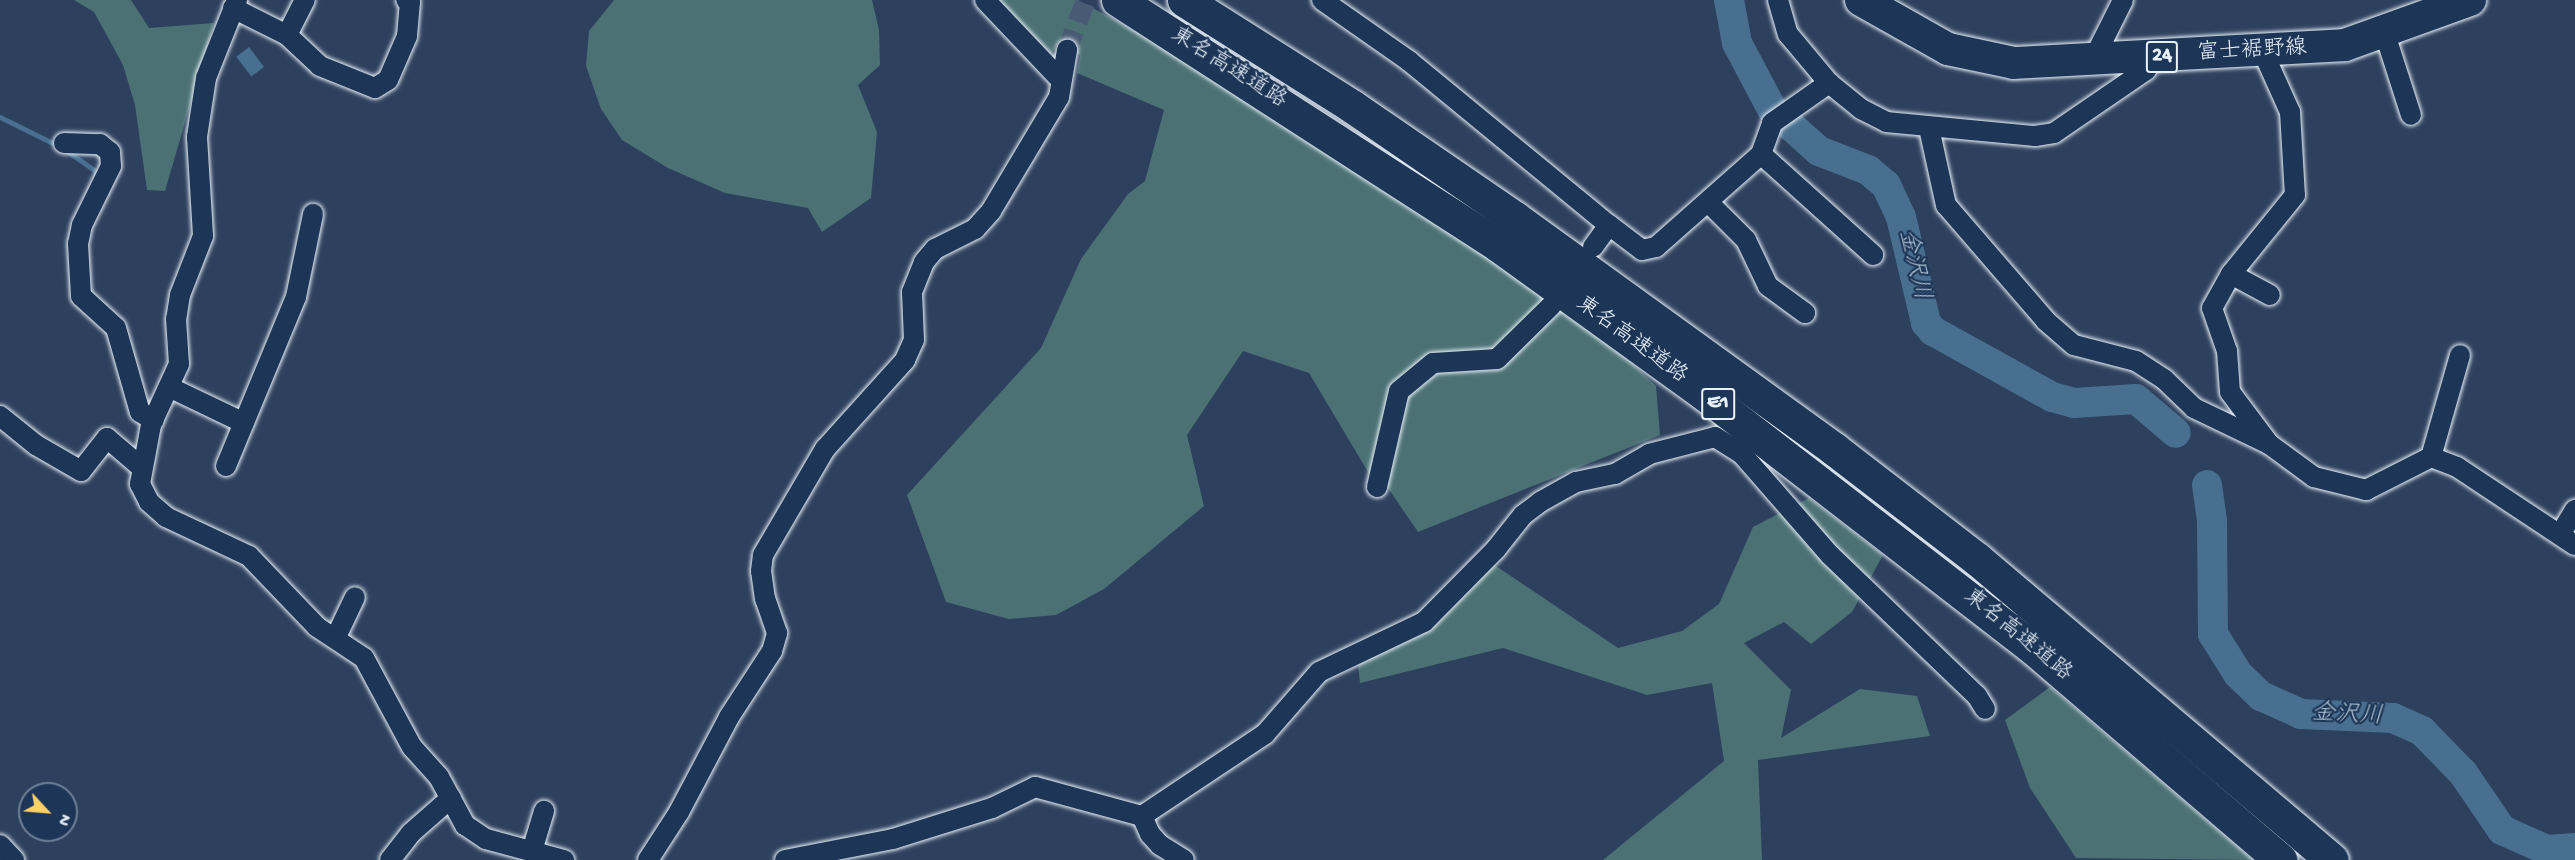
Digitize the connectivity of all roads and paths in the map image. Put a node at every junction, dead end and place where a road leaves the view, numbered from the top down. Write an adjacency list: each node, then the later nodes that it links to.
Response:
1 (305, 0): 13 (street)
2 (406, 0): 13 (street)
3 (985, 0): 18 (street)
4 (1118, 0): 53 (highway, 東名高速道路 / E1)
5 (1184, 0): 60 (highway, 東名高速道路 / E1)
6 (1322, 0): 26 (street)
7 (1778, 0): 19 (street)
8 (1861, 0): 17 (main road, 富士裾野線 / 24)
9 (2123, 0): 17 (street)
10 (2470, 0): 12 (main road, 富士裾野線 / 24)
11 (235, 4): 13 (street); 34 (street)
12 (2384, 31): 15 (main road, 富士裾野線 / 24); 20 (street)
13 (287, 35)
14 (1067, 50): 18 (street)
15 (2263, 52): 16 (main road, 富士裾野線 / 24); 29 (street)
16 (2153, 58): 17 (main road, 富士裾野線 / 24); 21 (street)
17 (2092, 60)
18 (1061, 80): 57 (street)
19 (1829, 83): 21 (street); 23 (street)
20 (2411, 115)
21 (1929, 128): 38 (street)
22 (64, 143): 36 (street)
23 (1761, 154): 24 (street); 28 (street)
24 (1708, 202): 26 (street); 32 (street)
25 (313, 214): 37 (street)
26 (1609, 225): 27 (street)
27 (1593, 247)
28 (1873, 255)
29 (2231, 274): 30 (street); 38 (street)
30 (2270, 294)
31 (1551, 306): 42 (street)
32 (1805, 313)
33 (2460, 355): 39 (street)
34 (170, 387): 36 (street); 37 (street)
35 (0, 416): 41 (street)
36 (154, 420): 41 (street)
37 (244, 423): 40 (street)
38 (2270, 444): 39 (street)
39 (2430, 457): 44 (street)
40 (226, 466)
41 (142, 468): 46 (street)
42 (1377, 487)
43 (2575, 510): 44 (street)
44 (2568, 539)
45 (355, 597): 46 (street)
46 (336, 637): 48 (street)
47 (1985, 709): 50 (street)
48 (451, 798): 52 (street); 55 (street)
49 (544, 811): 52 (street)
50 (1142, 816): 58 (street); 59 (street)
51 (0, 845): 54 (street)
52 (532, 851): 56 (street)
53 (2279, 859)
54 (14, 860)
55 (390, 860)
56 (564, 860)
57 (648, 860)
58 (786, 860)
59 (1184, 860)
60 (2332, 860)

